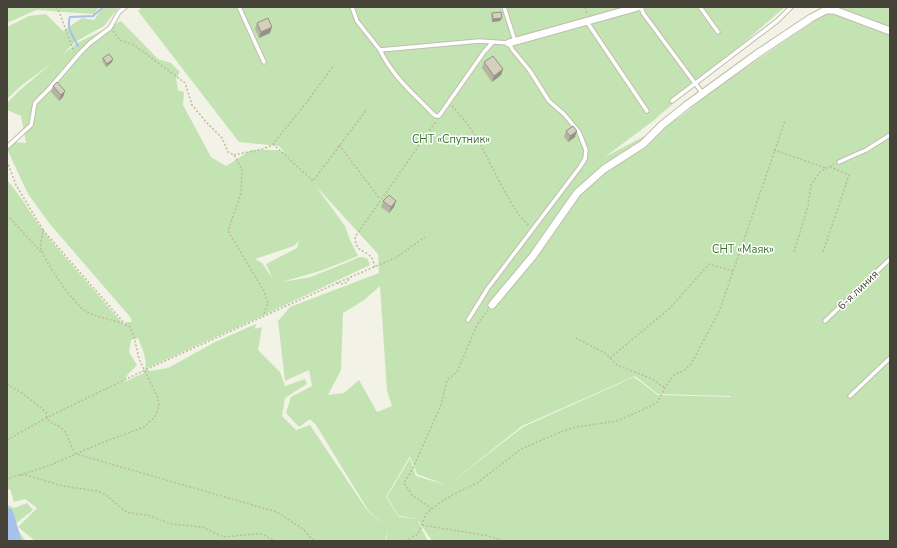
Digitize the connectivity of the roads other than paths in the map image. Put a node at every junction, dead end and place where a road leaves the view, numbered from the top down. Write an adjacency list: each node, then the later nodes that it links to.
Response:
1 (125, 7): 21 (lane)
2 (239, 7): 15 (lane)
3 (352, 7): 14 (lane)
4 (504, 7): 13 (lane)
5 (638, 7): 9 (street)
6 (641, 7): 16 (lane)
7 (700, 7): 11 (lane)
8 (791, 7): 16 (lane)
9 (587, 22): 13 (street); 19 (lane)
10 (890, 31): 17 (street)
11 (718, 32)
12 (493, 42): 13 (lane); 14 (lane); 14 (lane)
13 (512, 42): 25 (lane)
14 (380, 50)
15 (264, 62)
16 (695, 84): 17 (lane); 18 (lane)
17 (703, 94): 24 (street)
18 (672, 101)
19 (646, 111)
20 (890, 135): 22 (lane)
21 (7, 148)
22 (839, 162)
23 (890, 259): 26 (lane, 6-я линия)
24 (492, 305)
25 (468, 320)
26 (826, 322)
27 (890, 358): 28 (lane)
28 (850, 396)

